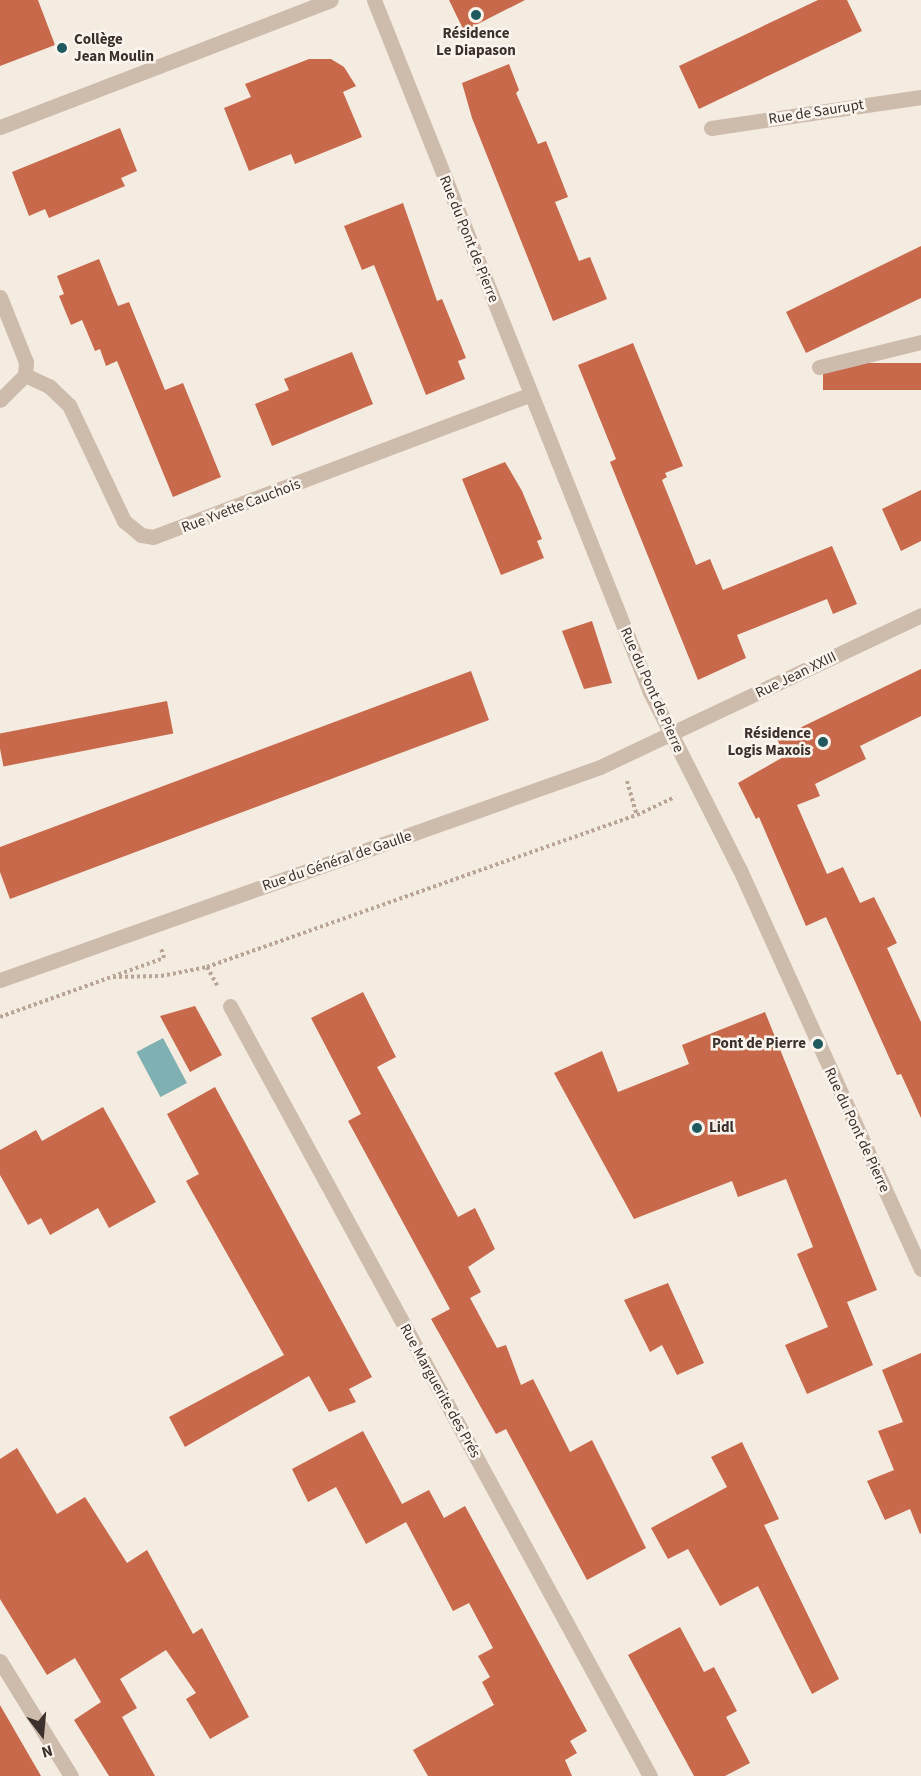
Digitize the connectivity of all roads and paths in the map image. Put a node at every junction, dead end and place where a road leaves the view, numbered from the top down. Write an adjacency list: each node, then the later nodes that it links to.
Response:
1 (330, 0): 4 (street)
2 (374, 0): 10 (street, Rue du Pont de Pierre)
3 (921, 97): 5 (street, Rue de Saurupt)
4 (0, 127)
5 (711, 128)
6 (0, 297): 9 (street)
7 (921, 342): 8 (street)
8 (819, 367)
9 (25, 375): 10 (street, Rue Yvette Cauchois); 11 (street)
10 (531, 394): 13 (street, Rue du Pont de Pierre)
11 (0, 400)
12 (921, 615): 13 (street, Rue Jean XXIII)
13 (671, 735): 14 (street, Rue du Général de Gaulle); 15 (street, Rue du Pont de Pierre)
14 (620, 758): 16 (path); 17 (street, Rue du Général de Gaulle)
15 (697, 787): 16 (path); 22 (street, Rue du Pont de Pierre)
16 (637, 815): 18 (path)
17 (153, 926): 18 (path); 19 (street, Rue du Général de Gaulle)
18 (113, 977): 21 (path)
19 (0, 980)
20 (230, 1006): 25 (street, Rue Marguerite des Prés)
21 (0, 1017)
22 (921, 1269)
23 (0, 1661): 24 (street)
24 (71, 1776)
25 (650, 1776)

